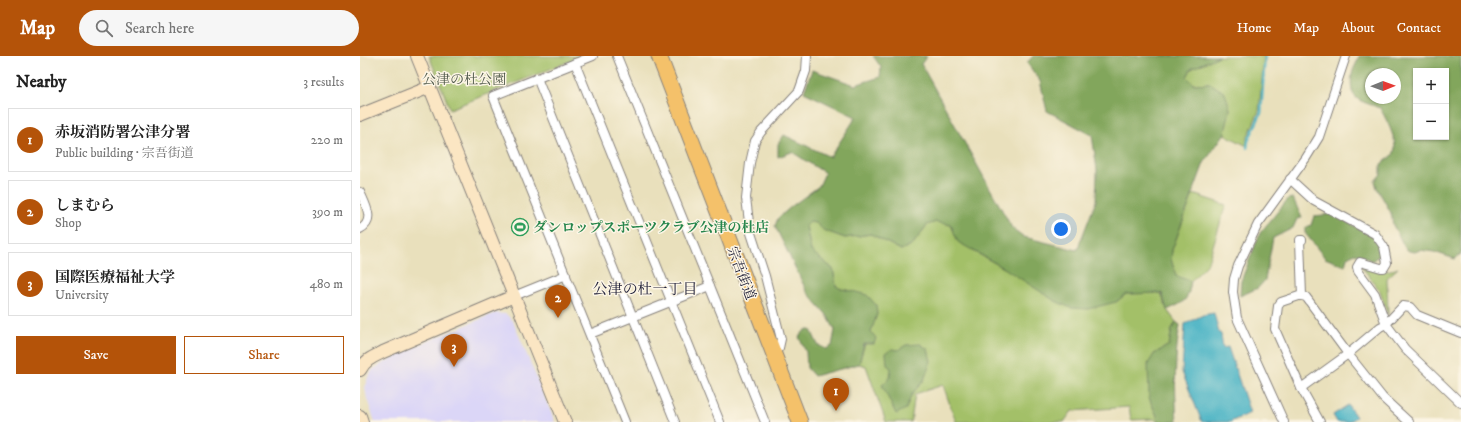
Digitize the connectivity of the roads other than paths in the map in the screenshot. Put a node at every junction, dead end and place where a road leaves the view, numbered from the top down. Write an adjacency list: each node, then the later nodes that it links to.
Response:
1 (418, 56): 9 (street)
2 (593, 56): 7 (street)
3 (617, 56): 16 (street)
4 (659, 56): 24 (highway, 宗吾街道)
5 (807, 56): 24 (street)
6 (1346, 56): 11 (street)
7 (575, 63): 8 (street); 19 (street)
8 (537, 78): 15 (street); 20 (street)
9 (430, 87): 10 (street); 17 (street)
10 (360, 114)
11 (1290, 179): 21 (street); 37 (street)
12 (360, 192): 13 (street)
13 (360, 228)
14 (1302, 240): 18 (street)
15 (566, 275): 17 (street); 23 (street)
16 (710, 286): 19 (street); 35 (street)
17 (514, 296): 26 (street); 31 (street)
18 (1302, 296): 25 (street); 27 (street)
19 (671, 301): 20 (street); 34 (street)
20 (633, 317): 23 (street); 33 (street)
21 (1386, 324): 22 (street); 25 (street); 28 (street)
22 (1461, 333)
23 (590, 334): 32 (street)
24 (773, 352): 36 (highway, 宗吾街道)
25 (1348, 354): 27 (street); 39 (street)
26 (360, 370)
27 (1301, 388): 38 (street)
28 (1461, 403)
29 (360, 416): 30 (street)
30 (362, 422)
31 (565, 422)
32 (625, 422)
33 (675, 422)
34 (720, 422)
35 (765, 422)
36 (800, 422)
37 (1284, 422)
38 (1320, 422)
39 (1408, 422)

